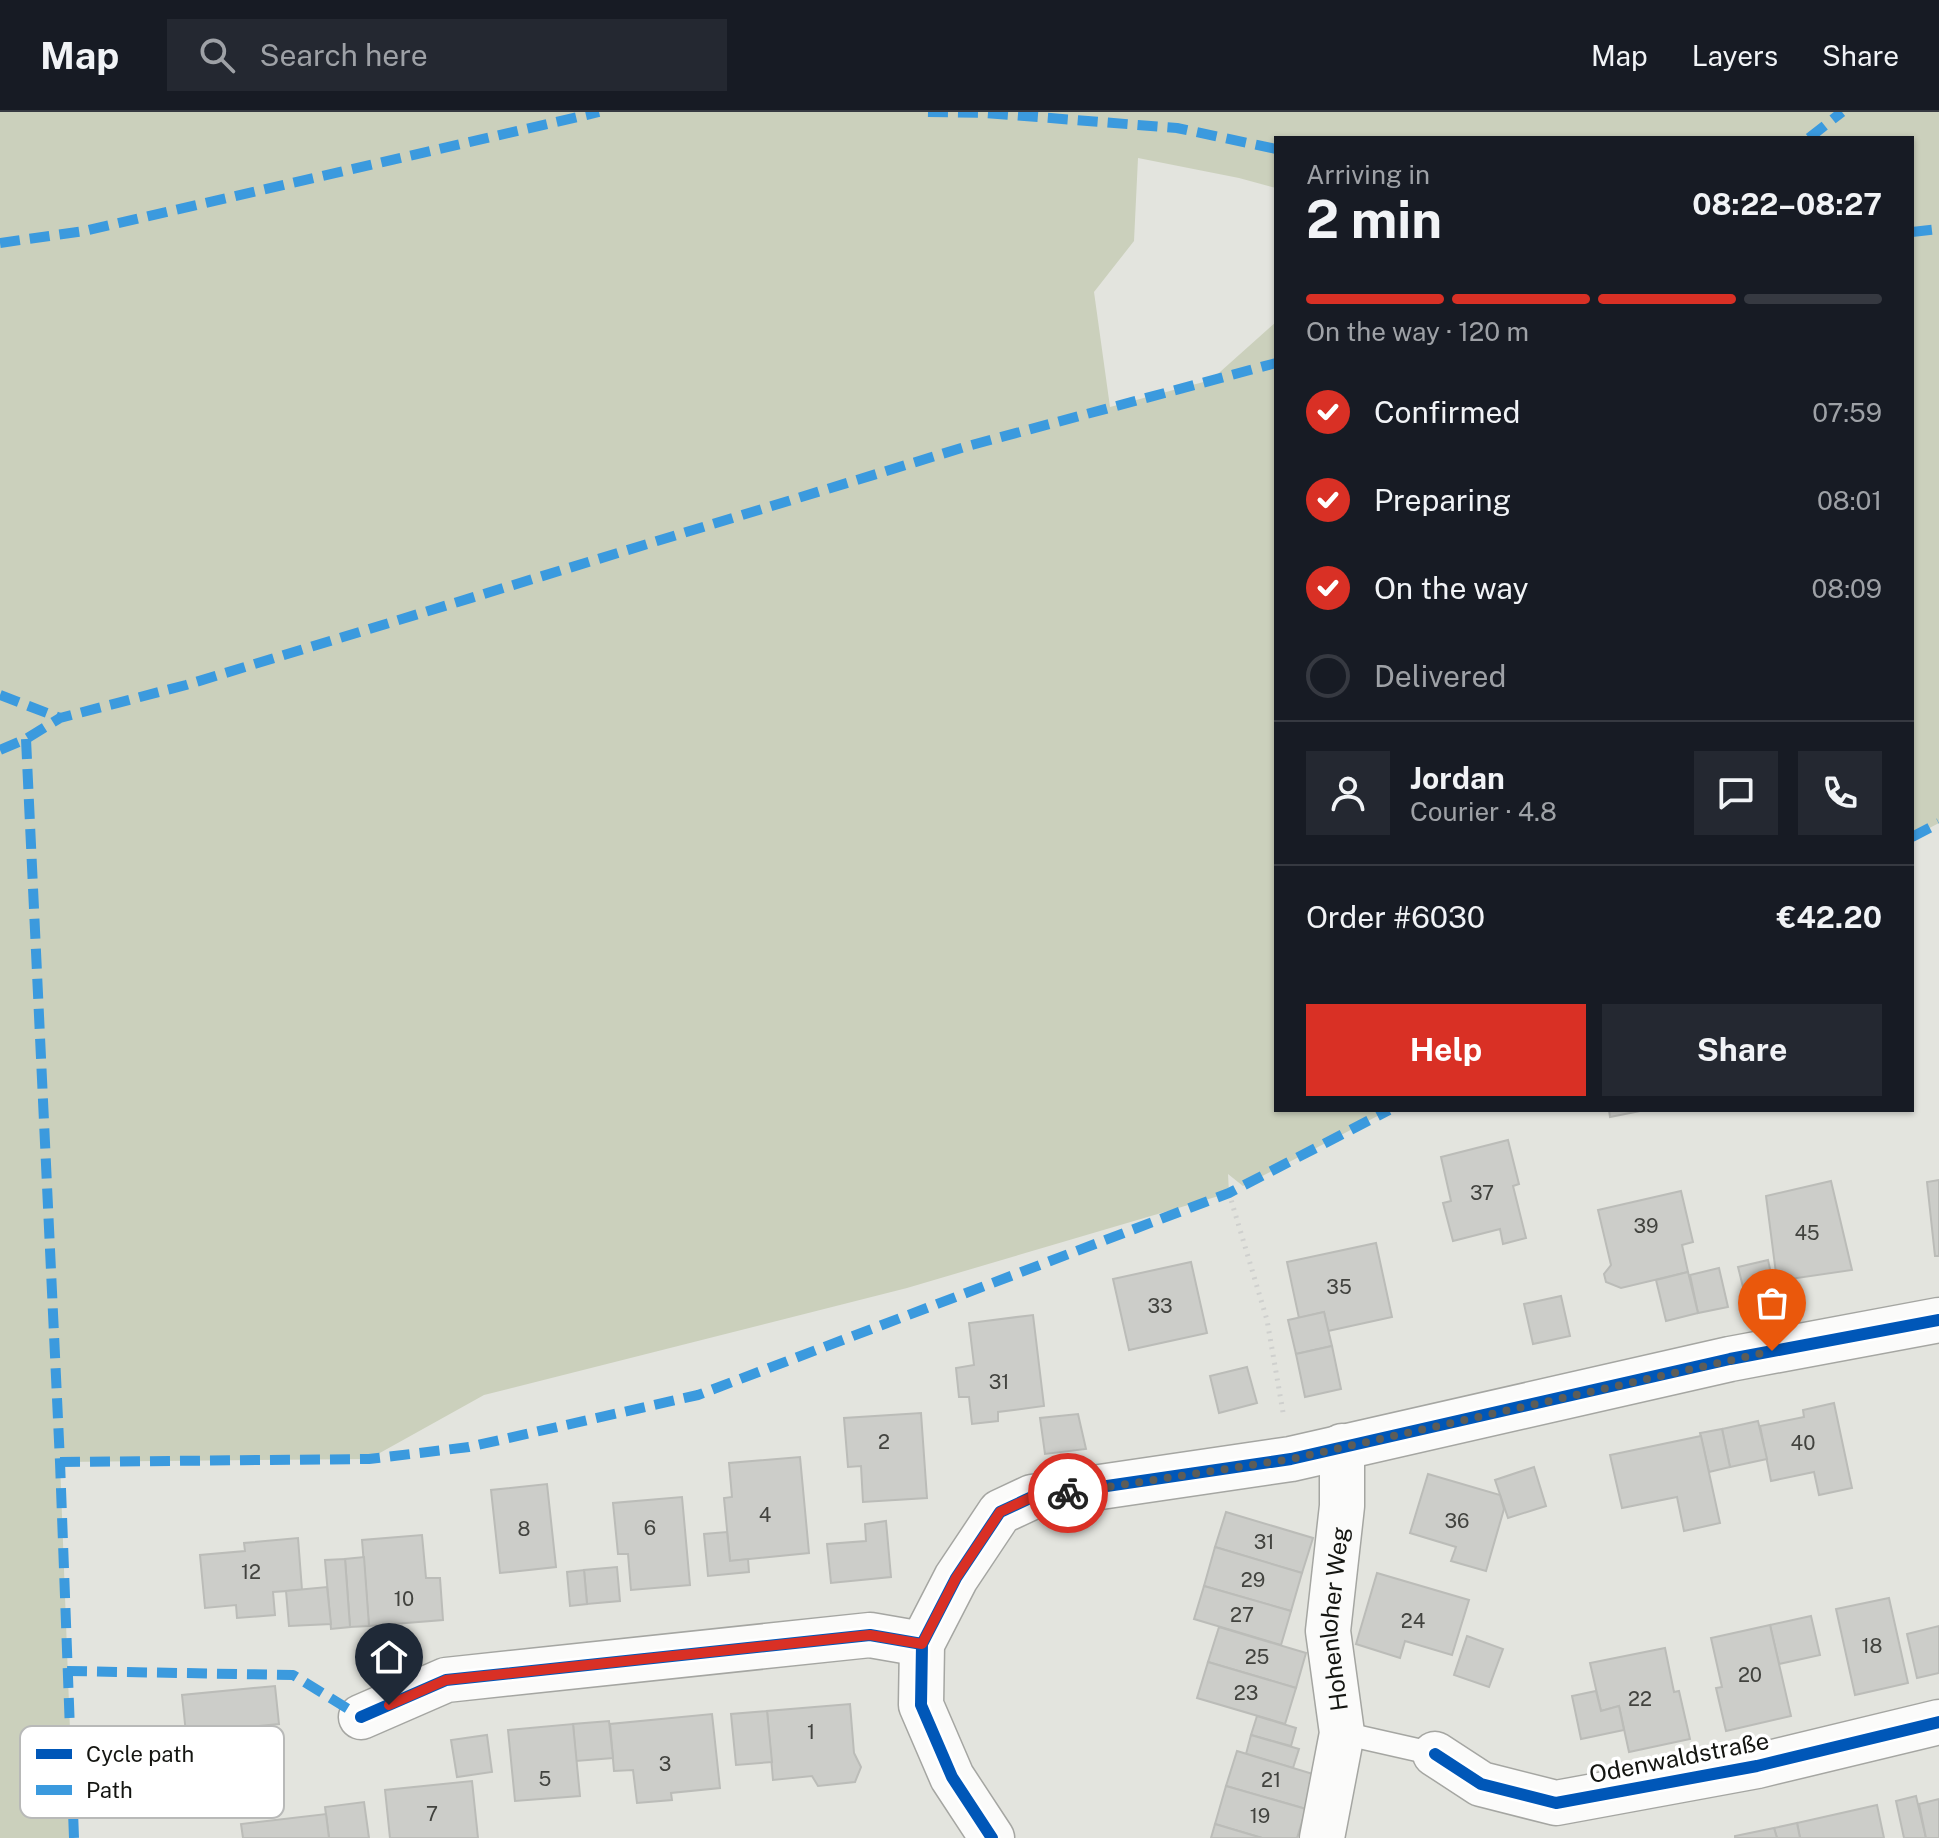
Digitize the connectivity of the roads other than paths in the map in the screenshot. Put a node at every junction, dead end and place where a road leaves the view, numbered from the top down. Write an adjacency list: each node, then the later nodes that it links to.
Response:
1 (1939, 1320): 2 (street)
2 (1342, 1446): 3 (street); 6 (street, Hohenloher Weg)
3 (922, 1644): 4 (street); 8 (street)
4 (361, 1717)
5 (1939, 1722): 7 (street, Odenwaldstraße)
6 (1342, 1733): 7 (lane); 9 (street, Hohenloher Weg)
7 (1435, 1754)
8 (992, 1838)
9 (1322, 1838)

